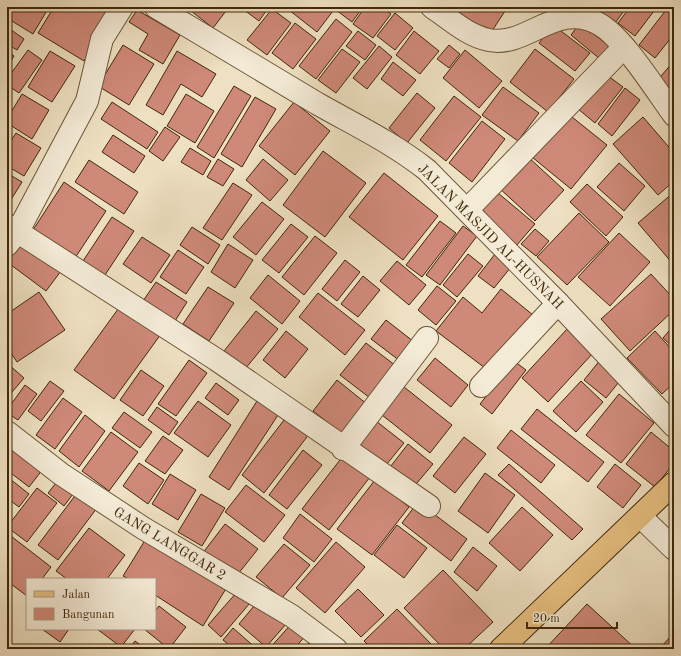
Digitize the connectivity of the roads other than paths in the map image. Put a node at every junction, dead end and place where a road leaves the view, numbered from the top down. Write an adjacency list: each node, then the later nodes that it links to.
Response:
1 (122, 7): 7 (street)
2 (432, 7): 4 (street)
3 (167, 10): 6 (street, JALAN MASJID AL-HUSNAH)
4 (624, 47): 5 (street); 6 (street)
5 (674, 115)
6 (467, 210): 8 (street, JALAN MASJID AL-HUSNAH)
7 (11, 233): 13 (street)
8 (558, 303): 10 (street); 11 (street, JALAN MASJID AL-HUSNAH)
9 (427, 338): 13 (street)
10 (481, 386)
11 (674, 426)
12 (7, 432): 18 (street, GANG LANGGAR 2)
13 (343, 449): 15 (street)
14 (674, 483): 16 (main road)
15 (429, 506)
16 (640, 516): 17 (street); 19 (main road)
17 (674, 549)
18 (336, 649)
19 (501, 649)

